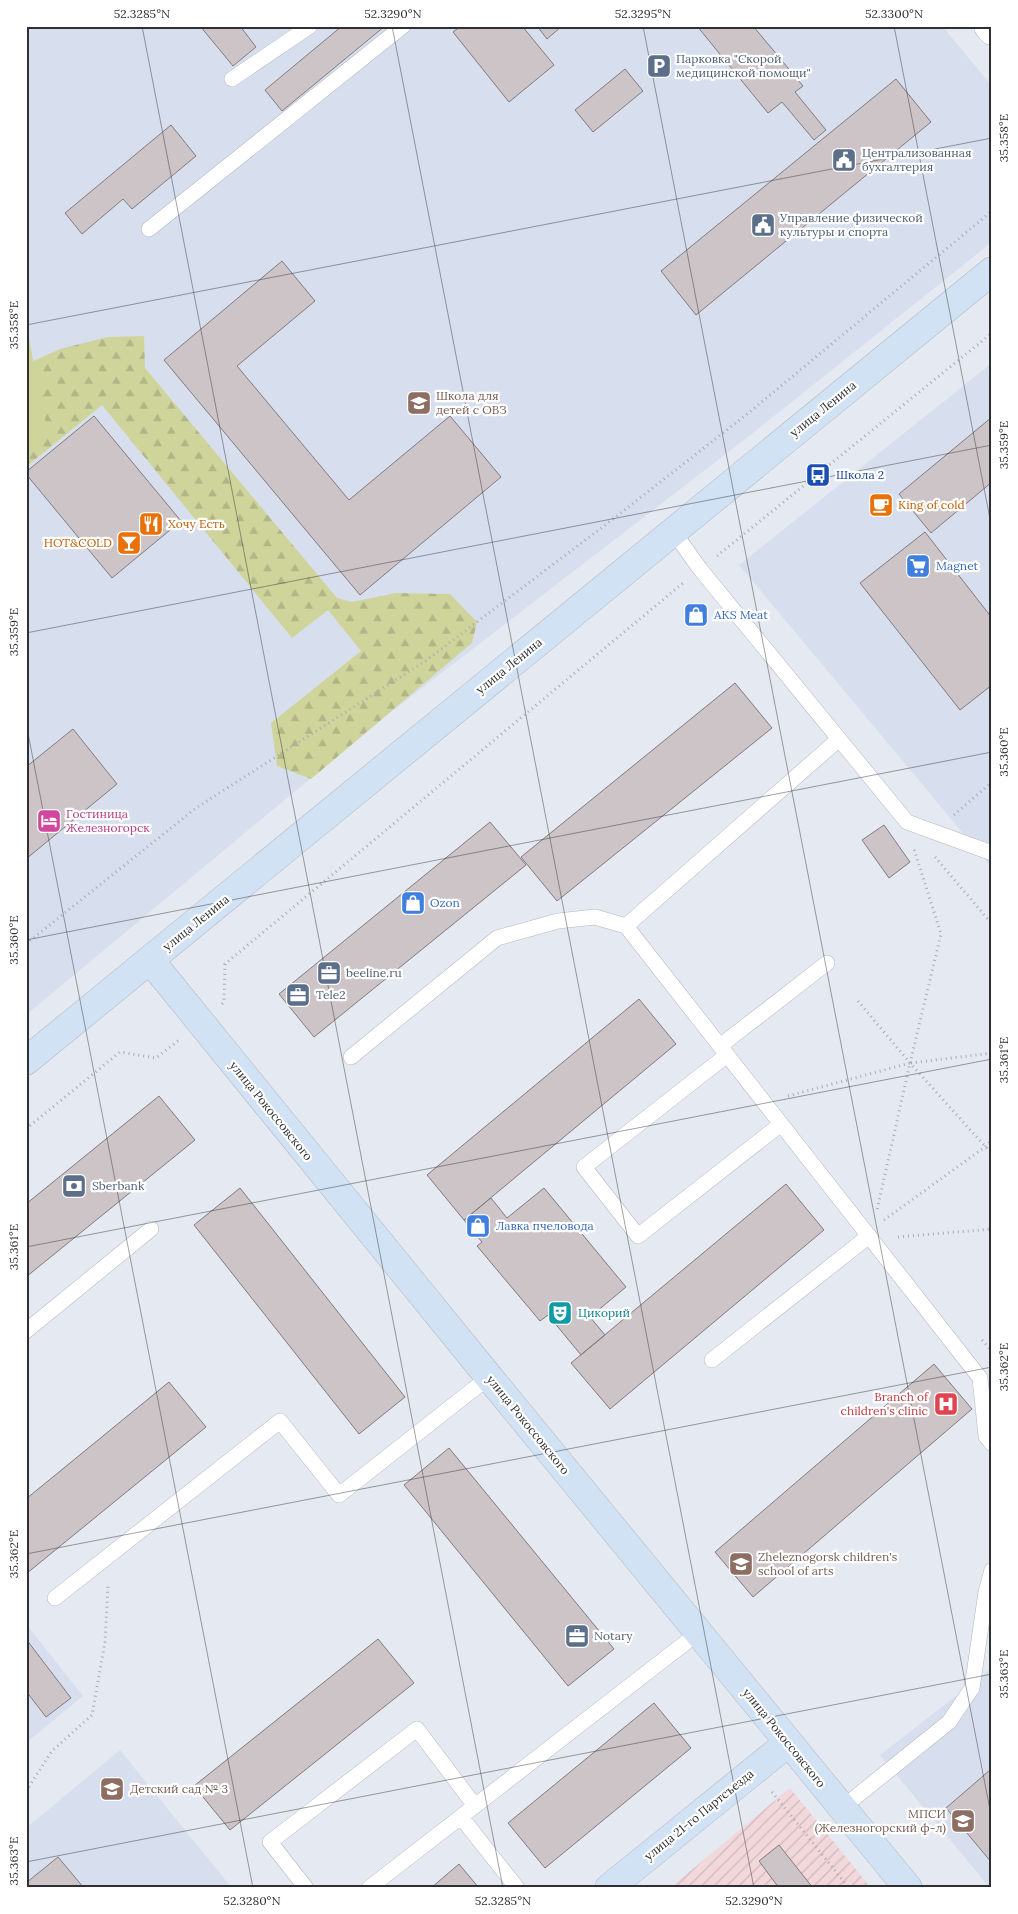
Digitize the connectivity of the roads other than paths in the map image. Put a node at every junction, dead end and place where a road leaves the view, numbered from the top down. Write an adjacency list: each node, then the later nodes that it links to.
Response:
1 (310, 26): 5 (lane)
2 (403, 26): 6 (lane)
3 (988, 26): 4 (street)
4 (992, 31)
5 (232, 79)
6 (149, 228)
7 (992, 271): 8 (main road, улица Ленина)
8 (673, 532): 9 (lane); 12 (main road, улица Ленина)
9 (839, 739): 10 (lane); 11 (lane)
10 (992, 853)
11 (626, 926): 14 (lane); 15 (lane)
12 (150, 960): 16 (main road, улица Ленина); 22 (main road, улица Рокоссовского)
13 (827, 963): 14 (lane)
14 (724, 1050): 17 (lane); 17 (lane)
15 (350, 1057)
16 (26, 1061)
17 (781, 1124): 19 (lane)
18 (151, 1229): 20 (lane)
19 (869, 1236): 21 (lane); 23 (lane)
20 (26, 1331)
21 (712, 1360)
22 (489, 1377): 25 (lane); 26 (main road, улица Рокоссовского)
23 (992, 1444)
24 (992, 1570): 29 (lane)
25 (55, 1598)
26 (698, 1633): 27 (main road, улица Рокоссовского); 28 (lane)
27 (788, 1743): 29 (main road, улица Рокоссовского); 34 (main road, улица 21-го Партсъезда)
28 (475, 1806): 30 (lane); 31 (lane)
29 (842, 1808): 35 (main road, улица Рокоссовского)
30 (461, 1817): 32 (lane); 33 (lane)
31 (306, 1888)
32 (370, 1888)
33 (517, 1888)
34 (609, 1888)
35 (908, 1888)

